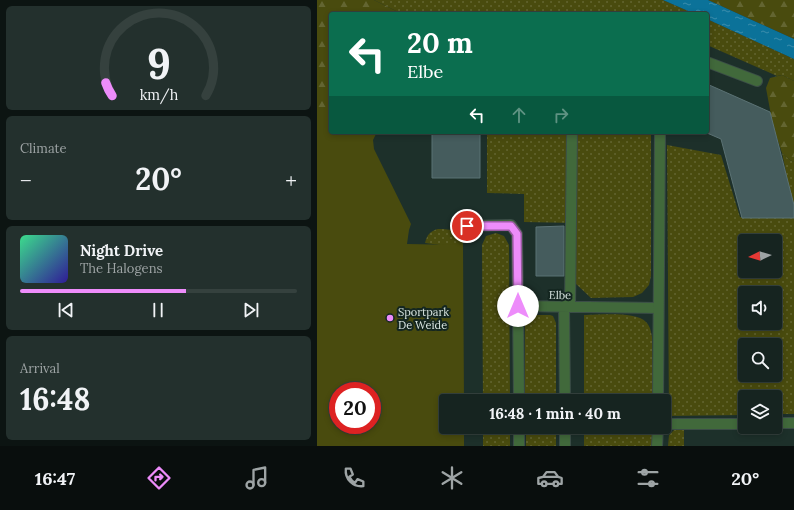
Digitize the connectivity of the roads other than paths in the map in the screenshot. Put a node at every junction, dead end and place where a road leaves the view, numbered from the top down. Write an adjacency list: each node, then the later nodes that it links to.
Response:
1 (709, 63): 2 (street)
2 (757, 81)
3 (572, 134): 7 (street)
4 (659, 134): 8 (street)
5 (467, 226): 6 (street)
6 (518, 306): 7 (street, Elbe); 9 (street)
7 (567, 306): 8 (street, Elbe); 10 (street)
8 (658, 308): 11 (street)
9 (519, 394)
10 (565, 394)
11 (657, 394)
12 (782, 423): 13 (street)
13 (794, 423)
14 (671, 424): 15 (street)
15 (738, 424)
16 (519, 434): 19 (street)
17 (565, 434): 20 (street)
18 (657, 434): 21 (street)
19 (519, 446)
20 (565, 446)
21 (657, 446)

